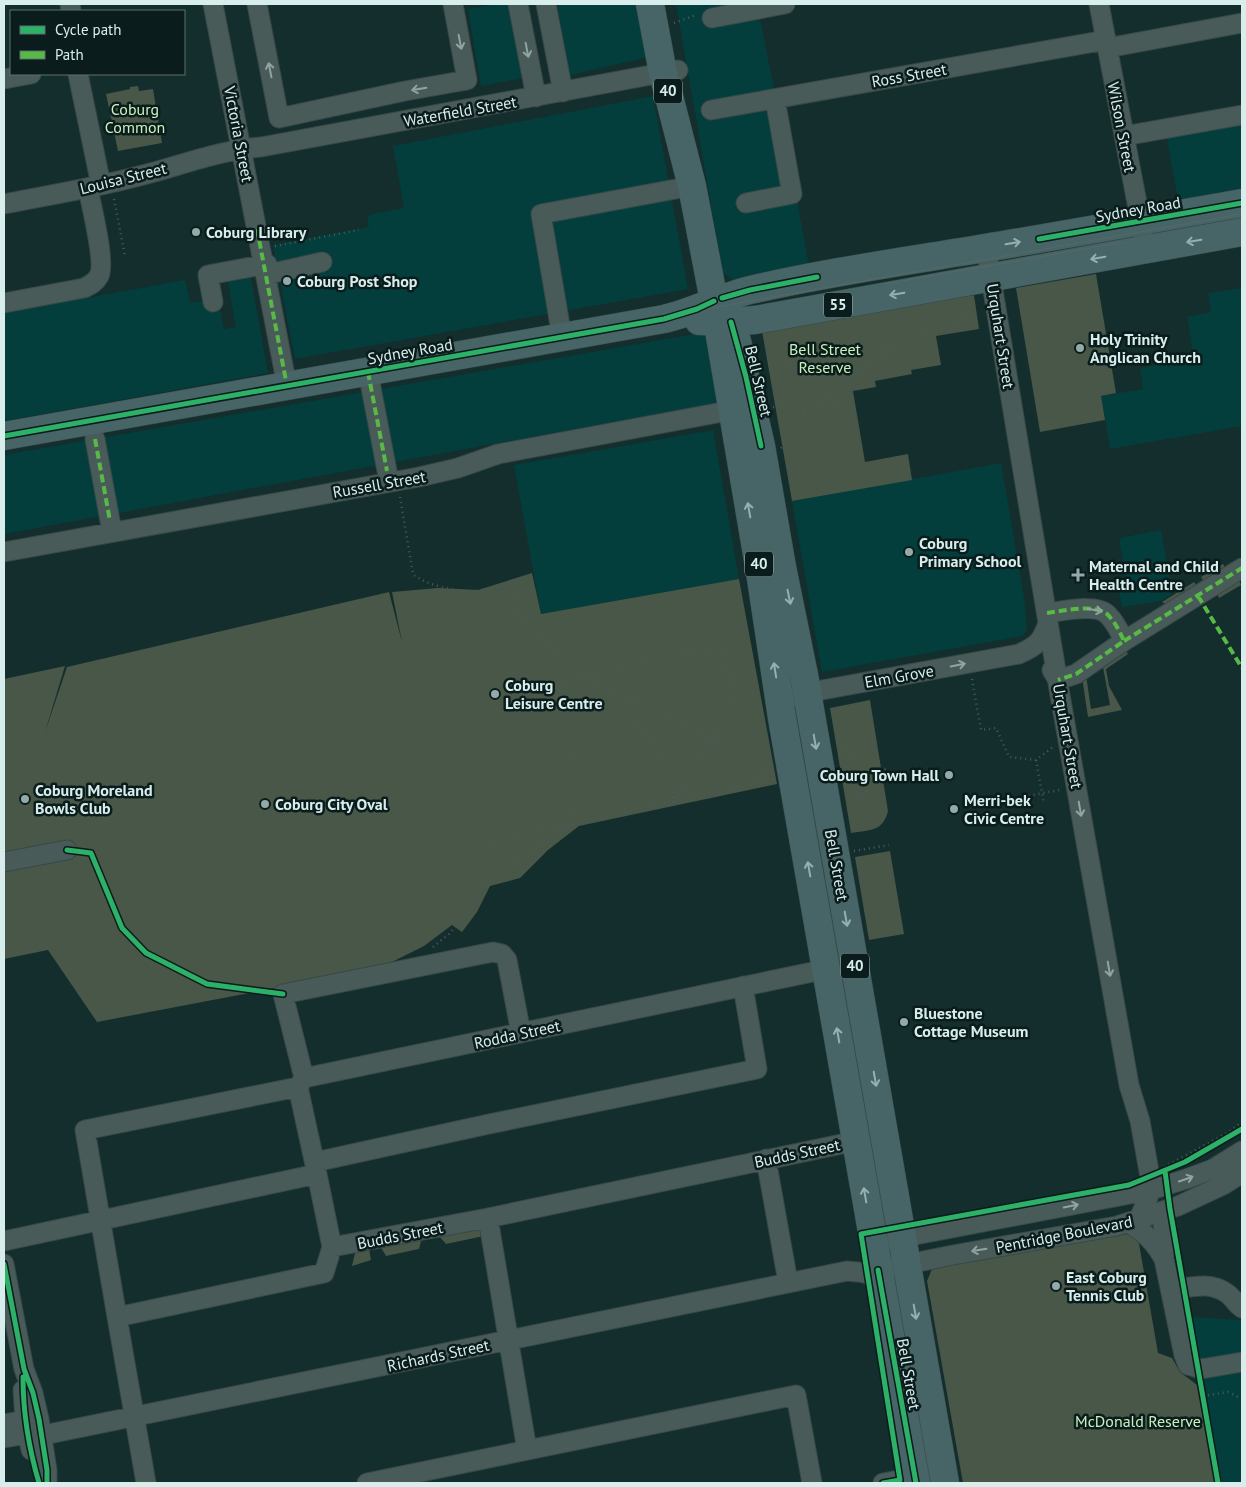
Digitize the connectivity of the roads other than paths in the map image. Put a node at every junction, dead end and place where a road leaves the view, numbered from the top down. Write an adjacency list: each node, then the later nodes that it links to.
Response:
1 (213, 4): 28 (street, Victoria Street)
2 (257, 4): 22 (street, one-way to 2)
3 (453, 4): 18 (street, one-way to 18)
4 (518, 4): 20 (street, one-way to 20)
5 (546, 4): 19 (street)
6 (650, 4): 14 (highway, Bell Street / 40)
7 (785, 4): 9 (street)
8 (1099, 4): 13 (street, Wilson Street)
9 (761, 6): 11 (street)
10 (668, 14): 14 (highway, Bell Street / 40)
11 (705, 14)
12 (1242, 23): 13 (street, Ross Street)
13 (1106, 44): 21 (street, Ross Street); 27 (street, Wilson Street)
14 (670, 72): 19 (street, Waterfield Street); 29 (highway, Bell Street / 40)
15 (26, 75): 17 (street)
16 (78, 75): 30 (street)
17 (4, 79)
18 (450, 84): 22 (street, one-way to 22); 24 (street)
19 (563, 92): 20 (street, Waterfield Street)
20 (536, 96): 24 (street, Waterfield Street)
21 (775, 99): 23 (street, Ross Street); 31 (street)
22 (328, 108): 26 (street)
23 (711, 110)
24 (455, 111): 26 (street, Waterfield Street)
25 (1242, 115): 27 (street)
26 (332, 134): 28 (street, Waterfield Street)
27 (1124, 136): 34 (street, Wilson Street)
28 (242, 148): 30 (street, Louisa Street); 39 (street, Victoria Street)
29 (691, 182): 43 (highway, Bell Street / 40); 44 (street)
30 (100, 185): 33 (street, Louisa Street); 41 (street)
31 (746, 203)
32 (1242, 203): 34 (highway, Sydney Road / 55)
33 (4, 204)
34 (1140, 221): 36 (highway, Sydney Road / 55, one-way to 34); 37 (street, Wilson Street)
35 (1242, 232): 37 (highway, Sydney Road / 55, one-way to 37)
36 (986, 248): 40 (street, Urquhart Street); 43 (highway, Sydney Road / 55)
37 (1146, 250): 40 (highway, Sydney Road / 55, one-way to 40)
38 (322, 262): 39 (street)
39 (263, 265): 42 (street); 46 (street, Victoria Street)
40 (982, 286): 43 (highway, Sydney Road / 55, one-way to 43); 55 (street, Urquhart Street)
41 (4, 302)
42 (213, 302)
43 (721, 311): 44 (highway, Sydney Road / 55); 47 (highway, Bell Street / 40)
44 (562, 337): 45 (highway, Sydney Road / 55)
45 (368, 372): 46 (highway, Sydney Road / 55); 50 (street)
46 (287, 386): 48 (highway, Sydney Road / 55)
47 (752, 408): 52 (street, Russell Street); 54 (highway, Bell Street / 40)
48 (4, 436)
49 (96, 439): 51 (street)
50 (387, 471)
51 (110, 521)
52 (4, 552)
53 (1242, 568): 56 (street)
54 (771, 570): 59 (highway, Bell Street / 40, one-way to 59); 60 (highway, Bell Street / 40, one-way to 54)
55 (1048, 618): 56 (street, one-way to 56); 57 (street, Elm Grove); 58 (street, Urquhart Street)
56 (1124, 641): 58 (street)
57 (1019, 654): 58 (street, Elm Grove); 59 (street, Elm Grove, one-way to 57)
58 (1058, 680): 72 (street, Urquhart Street, one-way to 72)
59 (807, 694): 60 (street, Elm Grove); 77 (highway, Bell Street / 40, one-way to 77)
60 (780, 700): 63 (highway, Bell Street / 40, one-way to 60)
61 (67, 850): 62 (street)
62 (4, 862)
63 (827, 969): 64 (street, Rodda Street); 67 (highway, Bell Street / 40, one-way to 63)
64 (743, 986): 65 (street, Rodda Street); 70 (street)
65 (521, 1033): 66 (street, Rodda Street); 66 (street)
66 (301, 1083): 70 (street); 75 (street, Rodda Street)
67 (856, 1141): 69 (street, Budds Street); 81 (highway, Bell Street / 40, one-way to 67)
68 (1242, 1151): 72 (street, Pentridge Boulevard, one-way to 68)
69 (766, 1160): 74 (street, Budds Street); 85 (street)
70 (316, 1168): 75 (street); 79 (street)
71 (1242, 1173): 73 (street, Pentridge Boulevard)
72 (1155, 1179): 76 (street); 77 (street, Pentridge Boulevard, one-way to 72)
73 (1163, 1212): 76 (street, Pentridge Boulevard); 80 (street)
74 (488, 1218): 79 (street, Budds Street); 89 (street)
75 (99, 1219): 78 (street); 88 (street)
76 (1134, 1221): 80 (street); 83 (street, Pentridge Boulevard, one-way to 83)
77 (902, 1237): 81 (street, Pentridge Boulevard); 83 (highway, Bell Street / 40)
78 (4, 1240)
79 (332, 1247): 88 (street)
80 (1164, 1259): 86 (street)
81 (877, 1261): 83 (street, Pentridge Boulevard); 84 (street, Richards Street); 84 (street, Richards Street); 96 (highway, Bell Street / 40)
82 (4, 1264): 93 (street)
83 (907, 1264): 103 (highway, Bell Street / 40, one-way to 103)
84 (846, 1271): 85 (street, Richards Street)
85 (788, 1282): 89 (street, Richards Street)
86 (1171, 1290): 87 (street); 90 (street)
87 (1242, 1308)
88 (117, 1318): 91 (street)
89 (508, 1340): 91 (street, Richards Street); 95 (street)
90 (1242, 1362)
91 (134, 1417): 93 (street, Richards Street); 99 (street)
92 (4, 1424): 93 (street)
93 (31, 1432): 94 (street); 97 (street); 98 (street)
94 (4, 1438)
95 (527, 1450): 100 (street); 101 (street)
96 (916, 1480): 102 (street)
97 (39, 1483)
98 (47, 1483)
99 (146, 1483)
100 (367, 1483)
101 (812, 1483)
102 (883, 1483)
103 (945, 1483)

